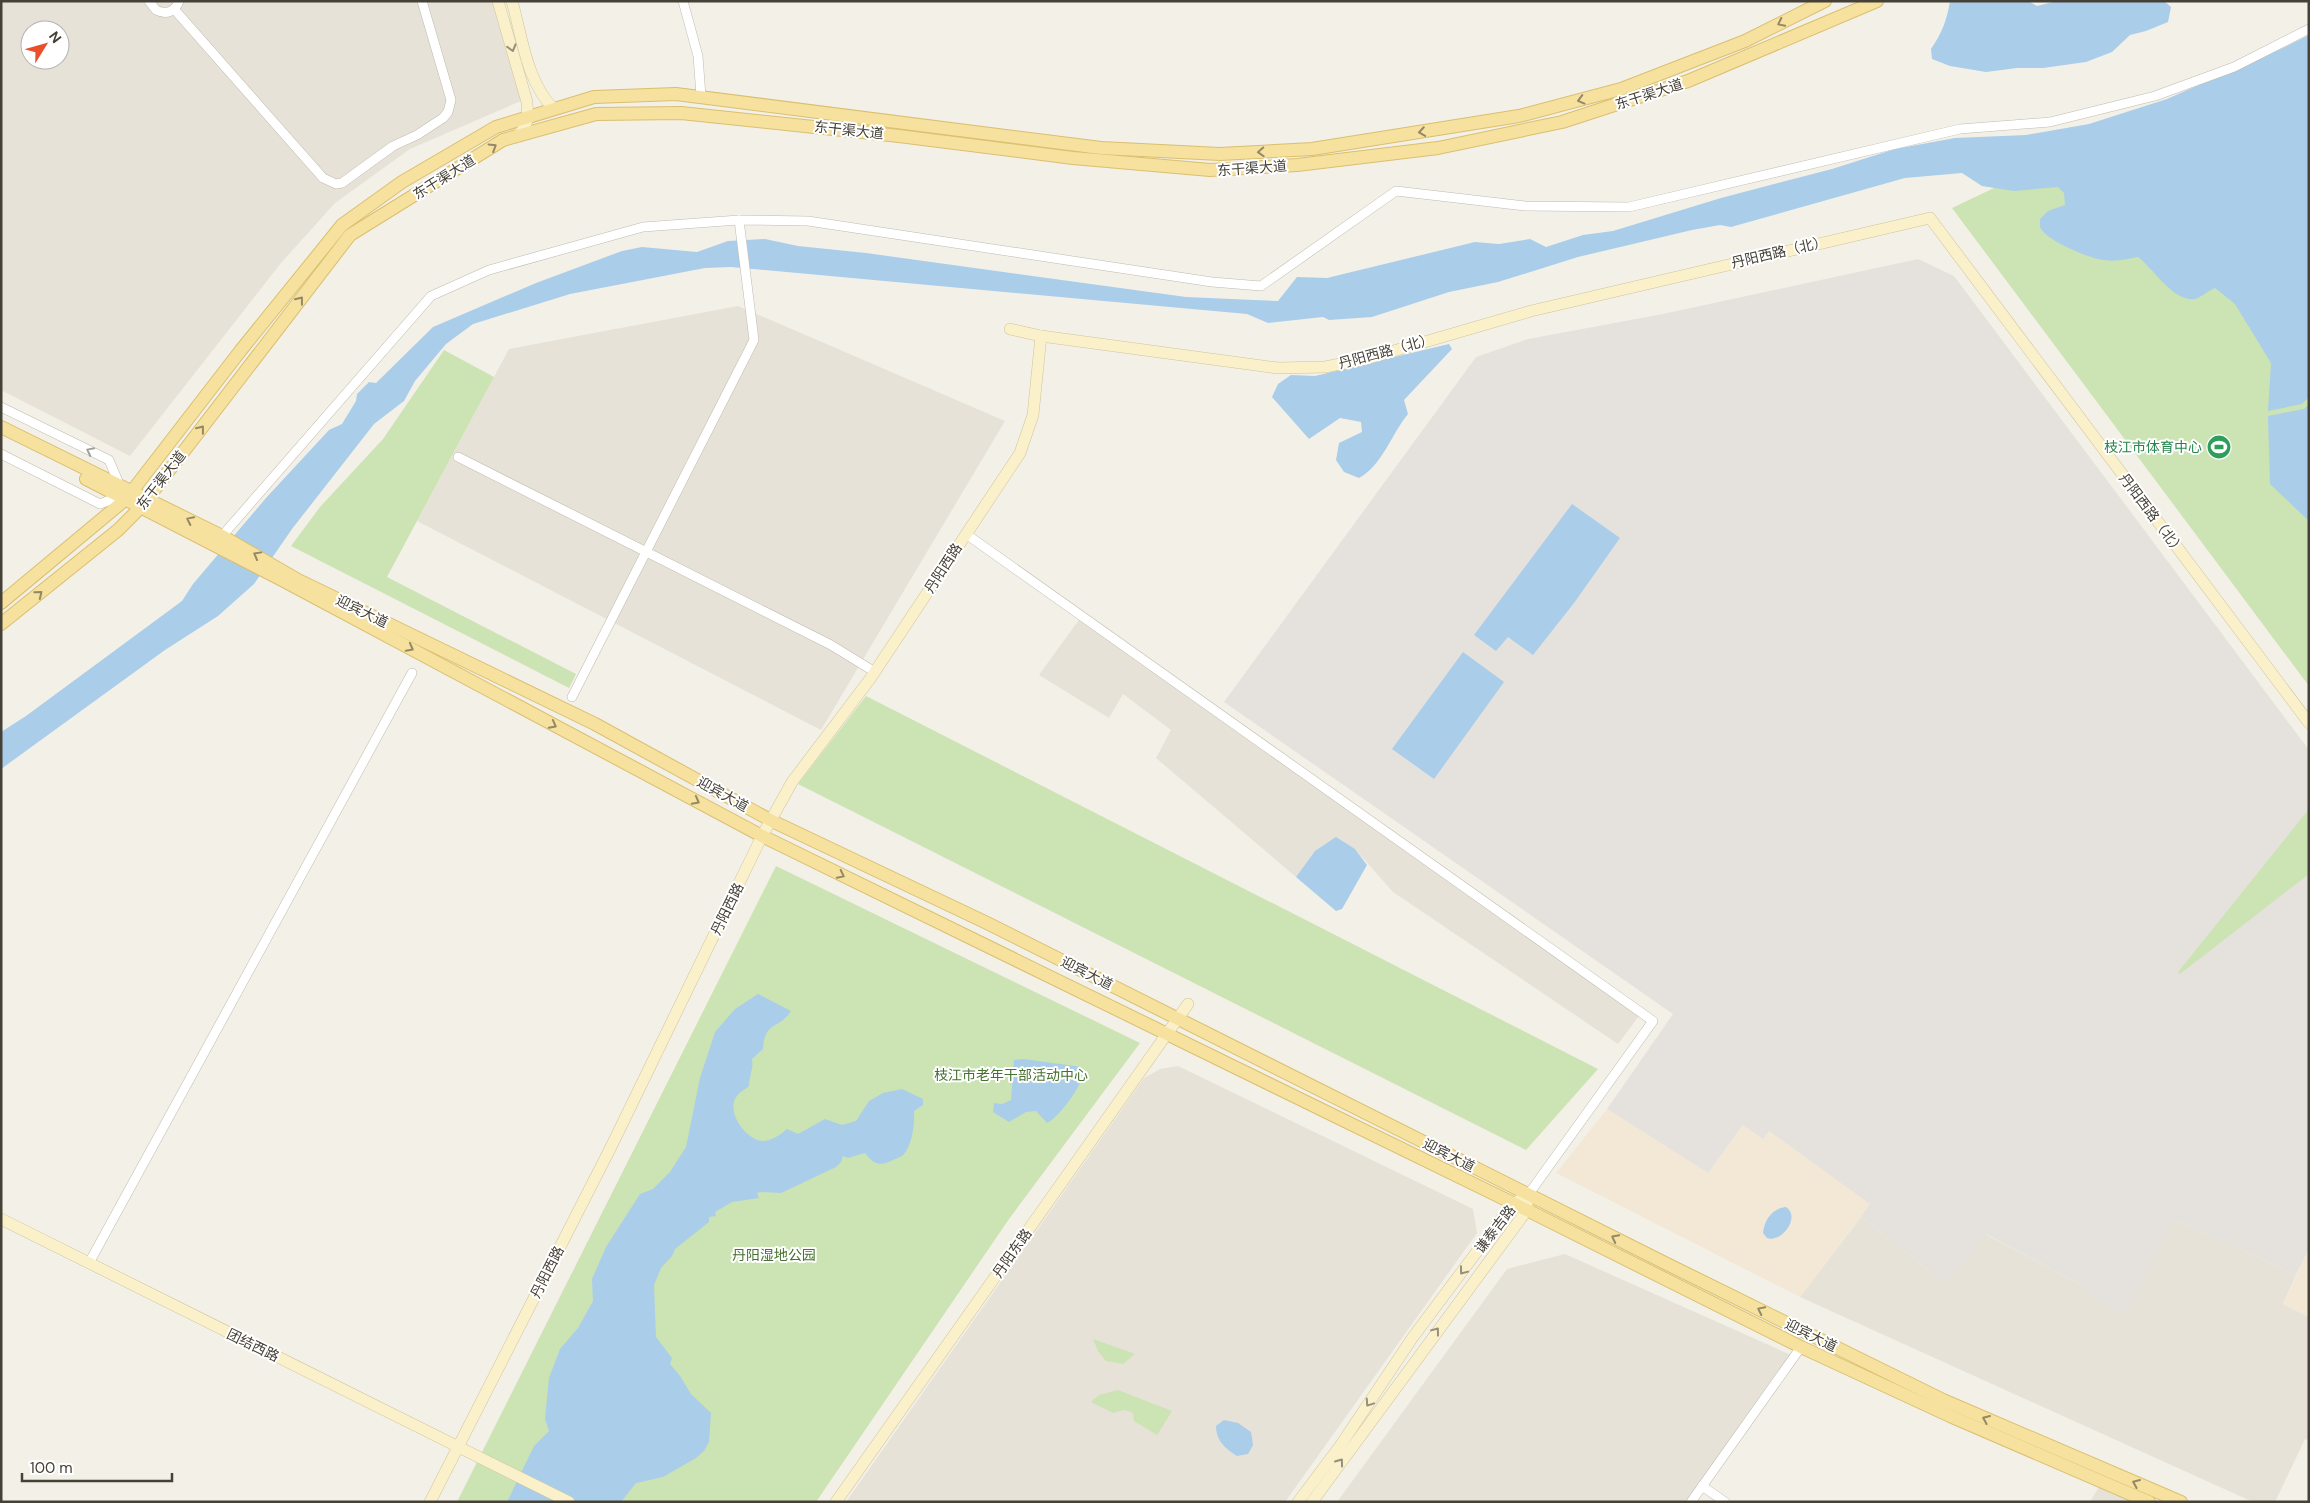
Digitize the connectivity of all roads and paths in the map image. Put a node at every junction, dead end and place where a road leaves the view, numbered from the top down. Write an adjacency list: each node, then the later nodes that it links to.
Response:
1 (149, 1): 9 (street)
2 (179, 1): 9 (street)
3 (422, 1): 9 (street)
4 (498, 1): 13 (street, one-way to 13)
5 (512, 1): 12 (street)
6 (683, 1): 11 (street)
7 (1825, 1): 11 (main road, 东干渠大道, one-way to 11)
8 (1877, 1): 14 (main road, 东干渠大道)
9 (174, 9)
10 (2309, 29): 15 (street)
11 (701, 96): 12 (main road, 东干渠大道)
12 (554, 109): 13 (main road, 东干渠大道)
13 (528, 117): 14 (street); 23 (main road, 东干渠大道)
14 (517, 136): 24 (main road, 东干渠大道, one-way to 14)
15 (739, 220): 26 (street); 28 (street)
16 (1010, 329): 17 (street, 丹阳西路（北）)
17 (1041, 336): 25 (street, 丹阳西路); 35 (street, 丹阳西路（北）)
18 (1, 407): 23 (street, one-way to 18)
19 (1, 428): 23 (main road, 迎宾大道)
20 (1, 436): 23 (main road, 迎宾大道)
21 (1, 454): 23 (street)
22 (458, 457): 28 (street)
23 (124, 493): 24 (main road, 迎宾大道); 30 (main road, 东干渠大道)
24 (144, 503): 26 (main road, 迎宾大道, one-way to 24); 27 (main road, 迎宾大道); 31 (main road, 东干渠大道, one-way to 24)
25 (966, 534): 32 (street, 丹阳西路); 41 (street)
26 (222, 536): 27 (main road, 迎宾大道)
27 (230, 547): 29 (main road, 迎宾大道)
28 (646, 552): 32 (street); 34 (street)
29 (278, 572): 36 (main road, 迎宾大道); 37 (main road, 迎宾大道, one-way to 37)
30 (1, 603)
31 (1, 624)
32 (875, 672): 36 (street, 丹阳西路)
33 (412, 673): 45 (street)
34 (572, 697)
35 (2309, 723)
36 (772, 820): 37 (street, 丹阳西路); 39 (main road, 迎宾大道)
37 (762, 836): 40 (main road, 迎宾大道, one-way to 40); 47 (street, 丹阳西路)
38 (1188, 1004): 39 (street, 丹阳东路)
39 (1176, 1018): 40 (street, 丹阳东路); 41 (main road, 迎宾大道)
40 (1167, 1033): 42 (main road, 迎宾大道); 51 (street, 丹阳东路)
41 (1528, 1195): 42 (street, 谦泰吉路); 43 (street, 谦泰吉路); 57 (main road, 迎宾大道, one-way to 41)
42 (1513, 1204): 43 (main road, 迎宾大道); 52 (street, 谦泰吉路, one-way to 52)
43 (1527, 1210): 46 (main road, 迎宾大道); 53 (street, 谦泰吉路, one-way to 43)
44 (1, 1220): 45 (street, 团结西路)
45 (89, 1263): 47 (street, 团结西路)
46 (1801, 1347): 48 (street); 56 (main road, 迎宾大道)
47 (457, 1446): 49 (street, 丹阳西路); 50 (street, 团结西路)
48 (1702, 1486): 54 (street); 55 (street)
49 (430, 1502)
50 (569, 1502)
51 (836, 1502)
52 (1298, 1502)
53 (1312, 1502)
54 (1691, 1502)
55 (1725, 1502)
56 (2149, 1502)
57 (2180, 1502)

